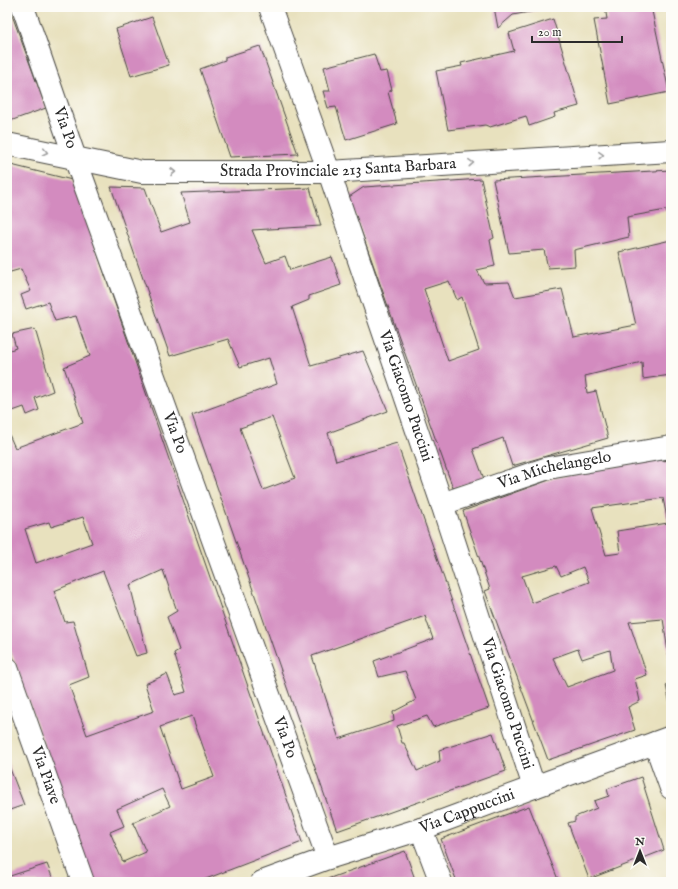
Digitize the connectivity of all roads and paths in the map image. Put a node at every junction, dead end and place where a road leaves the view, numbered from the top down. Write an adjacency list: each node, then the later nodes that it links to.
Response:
1 (23, 7): 5 (street, Via Po)
2 (270, 7): 6 (street, Via Giacomo Puccini)
3 (7, 144): 5 (street, Strada Provinciale 213 Santa Barbara, one-way to 5)
4 (671, 151): 6 (street, Strada Provinciale 213 Santa Barbara, one-way to 4)
5 (75, 158): 6 (street, Strada Provinciale 213 Santa Barbara, one-way to 6); 14 (street, Via Po)
6 (329, 172): 8 (street, Via Giacomo Puccini)
7 (671, 447): 8 (street, Via Michelangelo)
8 (442, 504): 11 (street, Via Giacomo Puccini)
9 (7, 668): 15 (street, Via Piave)
10 (663, 740): 11 (street, Via Cappuccini); 12 (street)
11 (534, 787): 13 (street, Via Cappuccini)
12 (671, 788)
13 (421, 829): 14 (street, Via Cappuccini); 17 (street)
14 (328, 858): 16 (street, Via Cappuccini)
15 (83, 882)
16 (262, 882)
17 (441, 882)

